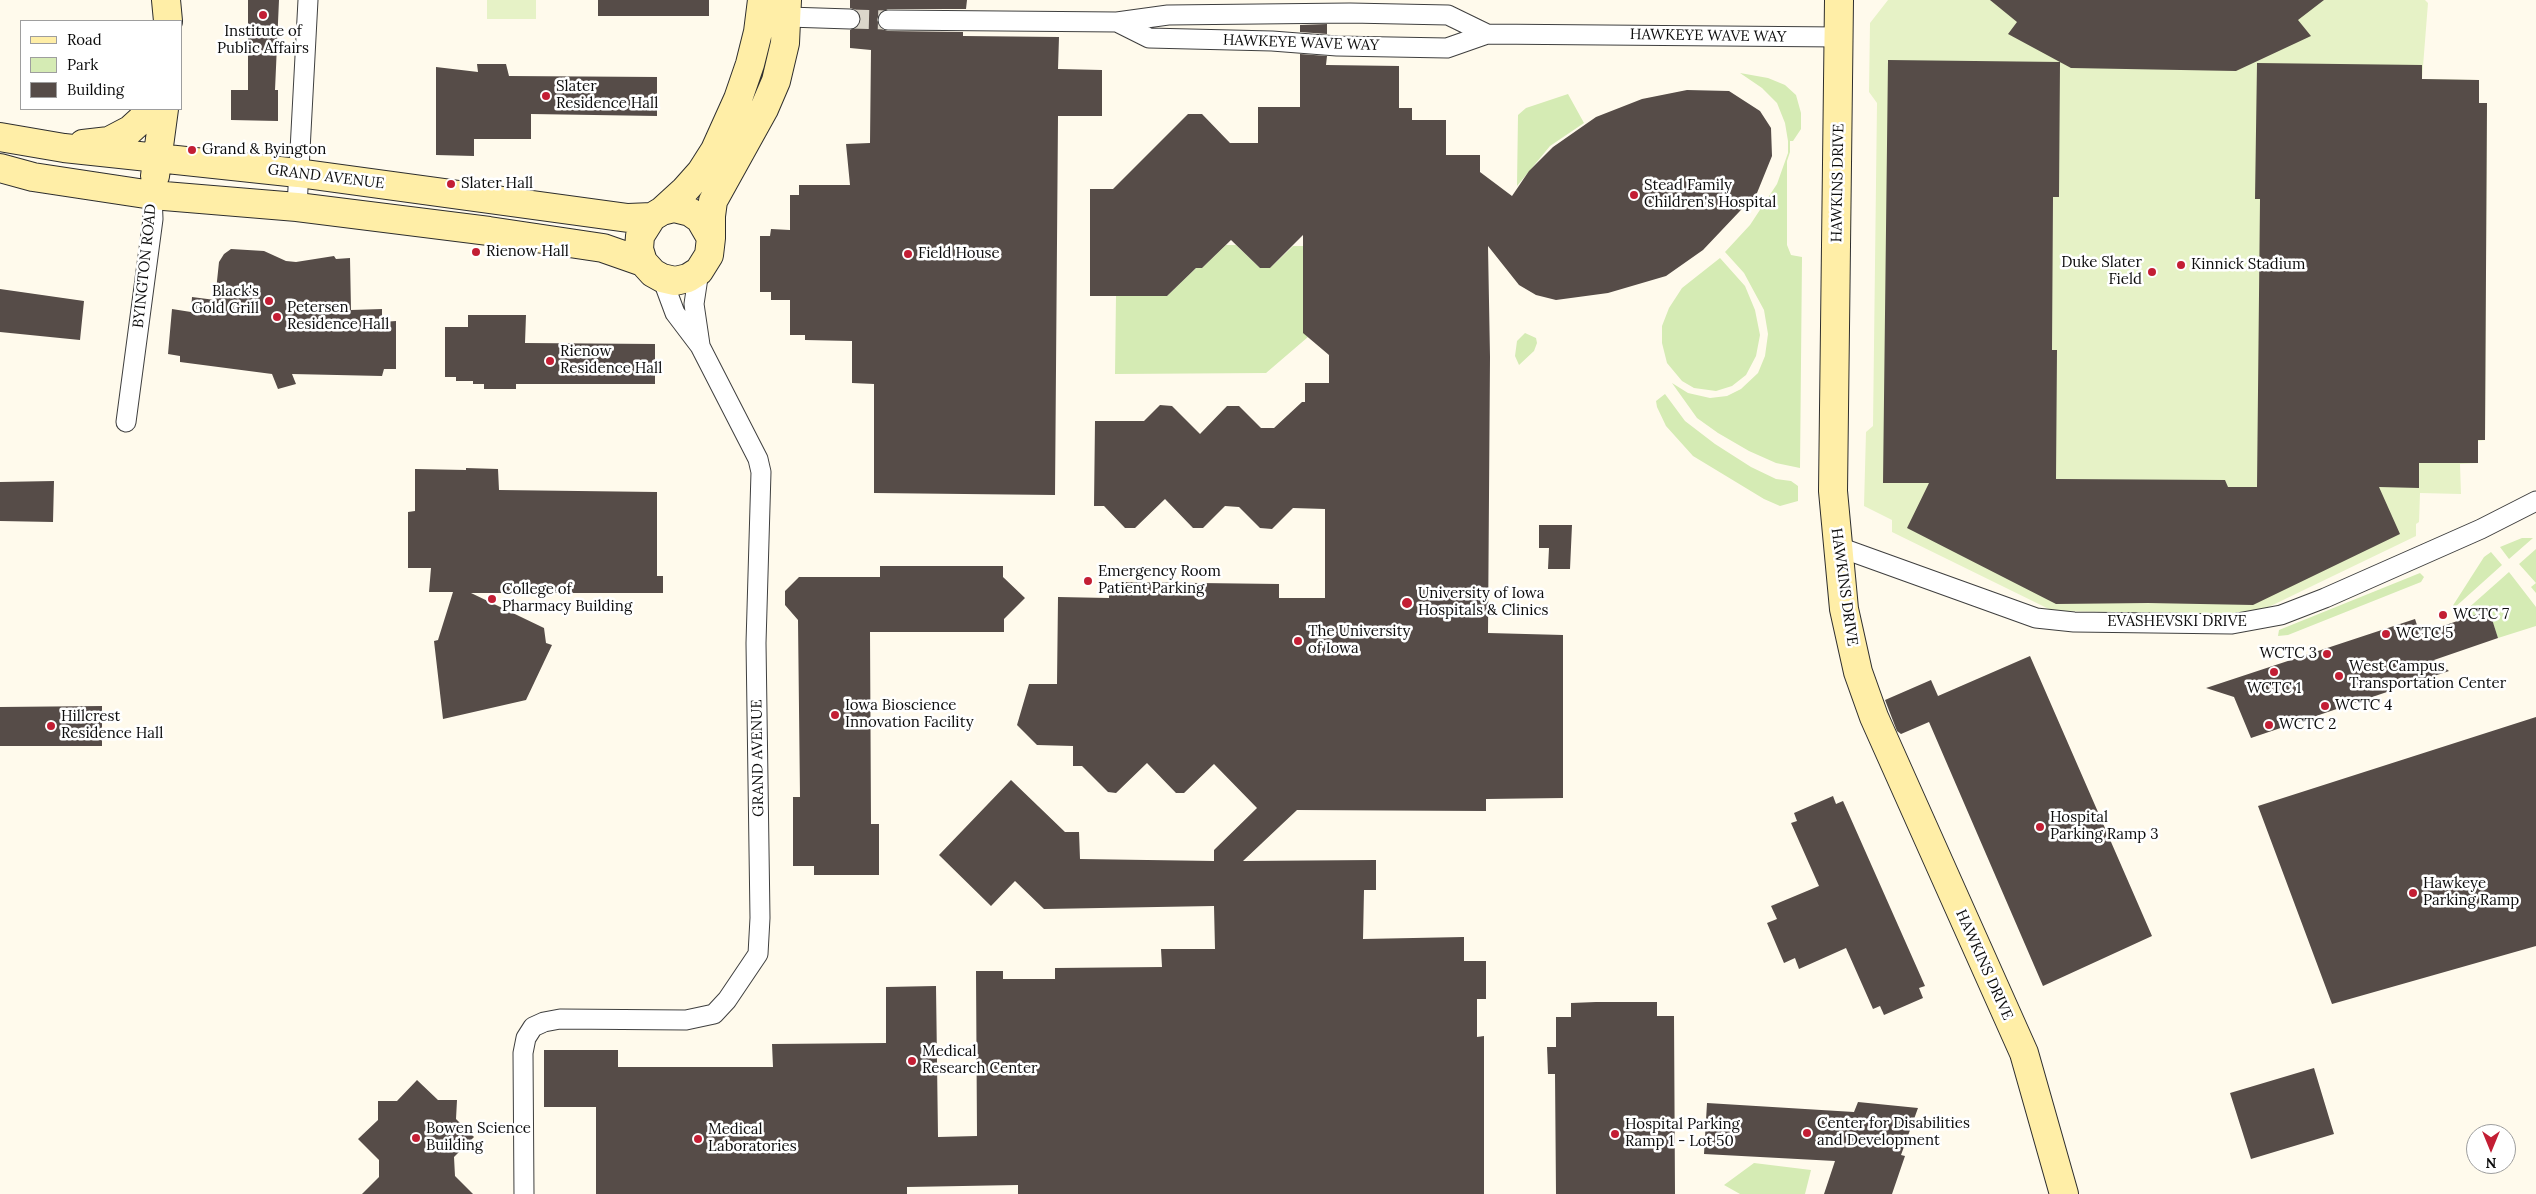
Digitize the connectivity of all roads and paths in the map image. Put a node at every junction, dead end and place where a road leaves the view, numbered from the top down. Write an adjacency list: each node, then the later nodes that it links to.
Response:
1 (166, 0): 7 (main road)
2 (308, 0): 18 (street)
3 (762, 0): 21 (main road)
4 (1839, 0): 11 (main road, HAWKINS DRIVE)
5 (788, 9): 6 (street); 22 (main road)
6 (850, 19)
7 (168, 20)
8 (888, 20): 9 (street, HAWKEYE WAVE WAY)
9 (1117, 22): 10 (street, HAWKEYE WAVE WAY); 10 (street, HAWKEYE WAVE WAY)
10 (1487, 34): 11 (street, HAWKEYE WAVE WAY)
11 (1839, 37): 28 (main road, HAWKINS DRIVE)
12 (152, 110): 15 (main road)
13 (164, 110): 16 (main road, BYINGTON ROAD)
14 (0, 137): 15 (main road, GRAND AVENUE)
15 (46, 146): 16 (main road, GRAND AVENUE)
16 (158, 158): 18 (main road, GRAND AVENUE); 19 (main road, BYINGTON ROAD)
17 (0, 168): 19 (main road)
18 (298, 172): 20 (street); 21 (main road, GRAND AVENUE)
19 (152, 195): 20 (main road); 26 (street, BYINGTON ROAD)
20 (297, 207): 23 (main road)
21 (657, 214): 22 (main road); 23 (main road)
22 (710, 238): 24 (main road)
23 (653, 270): 24 (main road); 25 (street, GRAND AVENUE)
24 (700, 271): 25 (street, GRAND AVENUE)
25 (700, 346): 29 (street, GRAND AVENUE)
26 (126, 422)
27 (2536, 501): 28 (street, EVASHEVSKI DRIVE)
28 (1836, 546): 30 (main road, HAWKINS DRIVE)
29 (524, 1194)
30 (2064, 1194)

